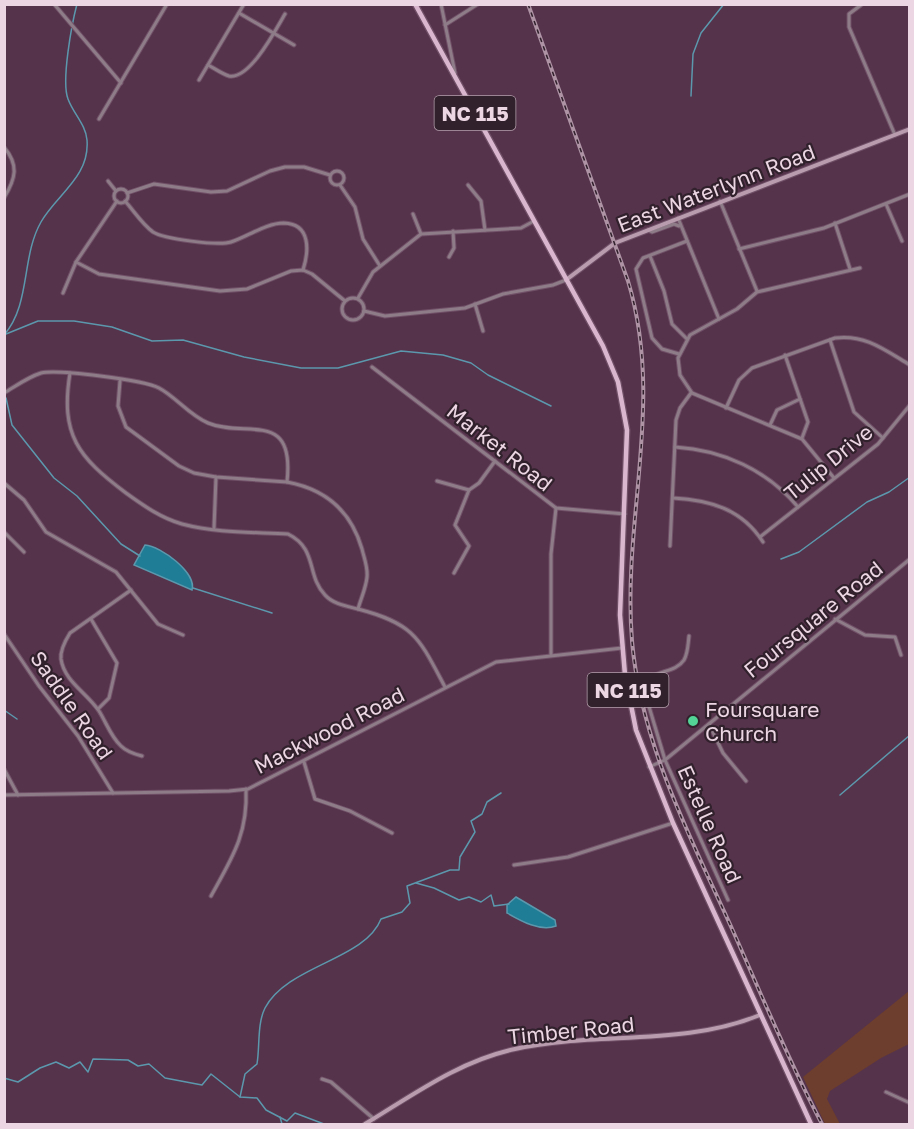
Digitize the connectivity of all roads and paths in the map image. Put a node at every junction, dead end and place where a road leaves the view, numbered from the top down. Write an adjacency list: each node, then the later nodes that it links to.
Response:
1 (54, 4): 16 (street)
2 (167, 4): 16 (street)
3 (244, 4): 8 (street)
4 (415, 4): 14 (main road, NC 115 / NC 115)
5 (441, 4): 10 (street)
6 (478, 4): 10 (street)
7 (861, 5): 19 (street)
8 (239, 14): 11 (street); 13 (street)
9 (285, 14): 11 (street)
10 (445, 25): 14 (street)
11 (273, 33): 12 (street); 13 (street)
12 (294, 45)
13 (208, 65): 15 (street)
14 (456, 79): 35 (main road, NC 115 / NC 115)
15 (199, 80)
16 (121, 83): 17 (street)
17 (99, 119)
18 (909, 129): 19 (street, East Waterlynn Road)
19 (895, 135): 31 (street, East Waterlynn Road)
20 (4, 147): 28 (street)
21 (330, 175): 23 (street); 23 (street); 26 (street)
22 (108, 181): 25 (street)
23 (340, 184): 48 (street)
24 (468, 185): 38 (street)
25 (116, 191): 26 (street); 29 (street)
26 (127, 193): 30 (street)
27 (909, 194): 32 (street)
28 (4, 198)
29 (117, 201): 30 (street); 47 (street)
30 (125, 201): 51 (street)
31 (720, 201): 34 (street, East Waterlynn Road); 44 (street)
32 (886, 203): 36 (street); 43 (street)
33 (413, 214): 41 (street)
34 (678, 218): 37 (street); 39 (street, East Waterlynn Road)
35 (534, 221): 38 (street); 52 (main road, NC 115 / NC 115)
36 (835, 223): 44 (street); 50 (street)
37 (679, 226): 39 (street); 42 (street)
38 (485, 230): 40 (street)
39 (648, 230): 52 (street, East Waterlynn Road)
40 (453, 231): 41 (street); 46 (street)
41 (421, 234): 48 (street)
42 (687, 241): 45 (street); 59 (street)
43 (902, 241)
44 (739, 249): 53 (street)
45 (650, 256): 61 (street); 63 (street)
46 (449, 257)
47 (76, 262): 51 (street); 54 (street)
48 (380, 266): 55 (street)
49 (860, 268): 50 (street)
50 (850, 269): 53 (street)
51 (303, 270): 56 (street)
52 (566, 280): 57 (street, East Waterlynn Road); 88 (main road, NC 115 / NC 115)
53 (757, 292): 59 (street)
54 (63, 293)
55 (358, 298): 56 (street); 58 (street)
56 (345, 301): 58 (street)
57 (475, 304): 58 (street, East Waterlynn Road); 60 (street)
58 (364, 311)
59 (719, 319): 61 (street)
60 (483, 331)
61 (687, 339): 63 (street)
62 (830, 340): 64 (street); 65 (street); 75 (street)
63 (679, 354): 70 (street)
64 (785, 355): 71 (street); 73 (street)
65 (909, 365)
66 (372, 367): 78 (street, Market Road)
67 (70, 373): 68 (street); 69 (street); 89 (street)
68 (120, 381): 79 (street); 82 (street)
69 (4, 393)
70 (692, 393): 73 (street); 77 (street)
71 (800, 399): 74 (street); 76 (street)
72 (909, 405): 75 (street, Tulip Drive)
73 (726, 408): 74 (street)
74 (770, 425): 76 (street)
75 (883, 438): 80 (street, Tulip Drive)
76 (802, 439): 80 (street)
77 (675, 447): 85 (street); 86 (street)
78 (495, 461): 84 (street); 87 (street, Market Road)
79 (216, 477): 82 (street); 89 (street)
80 (834, 478): 86 (street, Tulip Drive)
81 (437, 481): 84 (street)
82 (287, 482): 98 (street)
83 (4, 483): 97 (street)
84 (469, 490): 96 (street)
85 (673, 498): 91 (street); 93 (street)
86 (798, 507): 91 (street, Tulip Drive)
87 (556, 508): 88 (street, Market Road); 105 (street)
88 (625, 514): 104 (main road, NC 115 / NC 115)
89 (213, 528): 98 (street)
90 (4, 532): 94 (street)
91 (760, 537): 92 (street)
92 (763, 542)
93 (670, 546)
94 (24, 552)
95 (909, 559): 100 (street, Foursquare Road)
96 (454, 573)
97 (131, 590): 99 (street); 102 (street)
98 (358, 609): 107 (street)
99 (91, 619): 108 (street); 108 (street)
100 (835, 619): 106 (street); 109 (street, Foursquare Road)
101 (4, 634): 117 (street, Saddle Road)
102 (183, 635)
103 (689, 636): 111 (street, Estelle Road)
104 (622, 648): 105 (street, Mackwood Road); 113 (main road, NC 115 / NC 115)
105 (551, 654): 107 (street, Mackwood Road)
106 (901, 655)
107 (445, 687): 112 (street, Mackwood Road)
108 (98, 709): 110 (street)
109 (709, 724): 111 (street, Foursquare Road); 115 (street)
110 (142, 756)
111 (665, 760): 113 (street, Foursquare Road); 124 (street, Estelle Road)
112 (304, 762): 116 (street, Mackwood Road); 121 (street)
113 (649, 767): 120 (main road, NC 115 / NC 115)
114 (4, 768): 119 (street)
115 (746, 782)
116 (246, 789): 117 (street, Mackwood Road); 123 (street)
117 (113, 793): 119 (street, Mackwood Road)
118 (4, 795): 119 (street, Mackwood Road)
119 (18, 795)
120 (673, 824): 122 (street); 125 (main road, NC 115 / NC 115)
121 (392, 833)
122 (514, 866)
123 (211, 896)
124 (728, 900)
125 (760, 1015): 129 (street, Timber Road); 131 (main road, NC 115)
126 (322, 1079): 129 (street)
127 (886, 1092): 128 (street)
128 (909, 1103)
129 (374, 1119): 130 (street, Timber Road)
130 (365, 1125)
131 (812, 1125)

